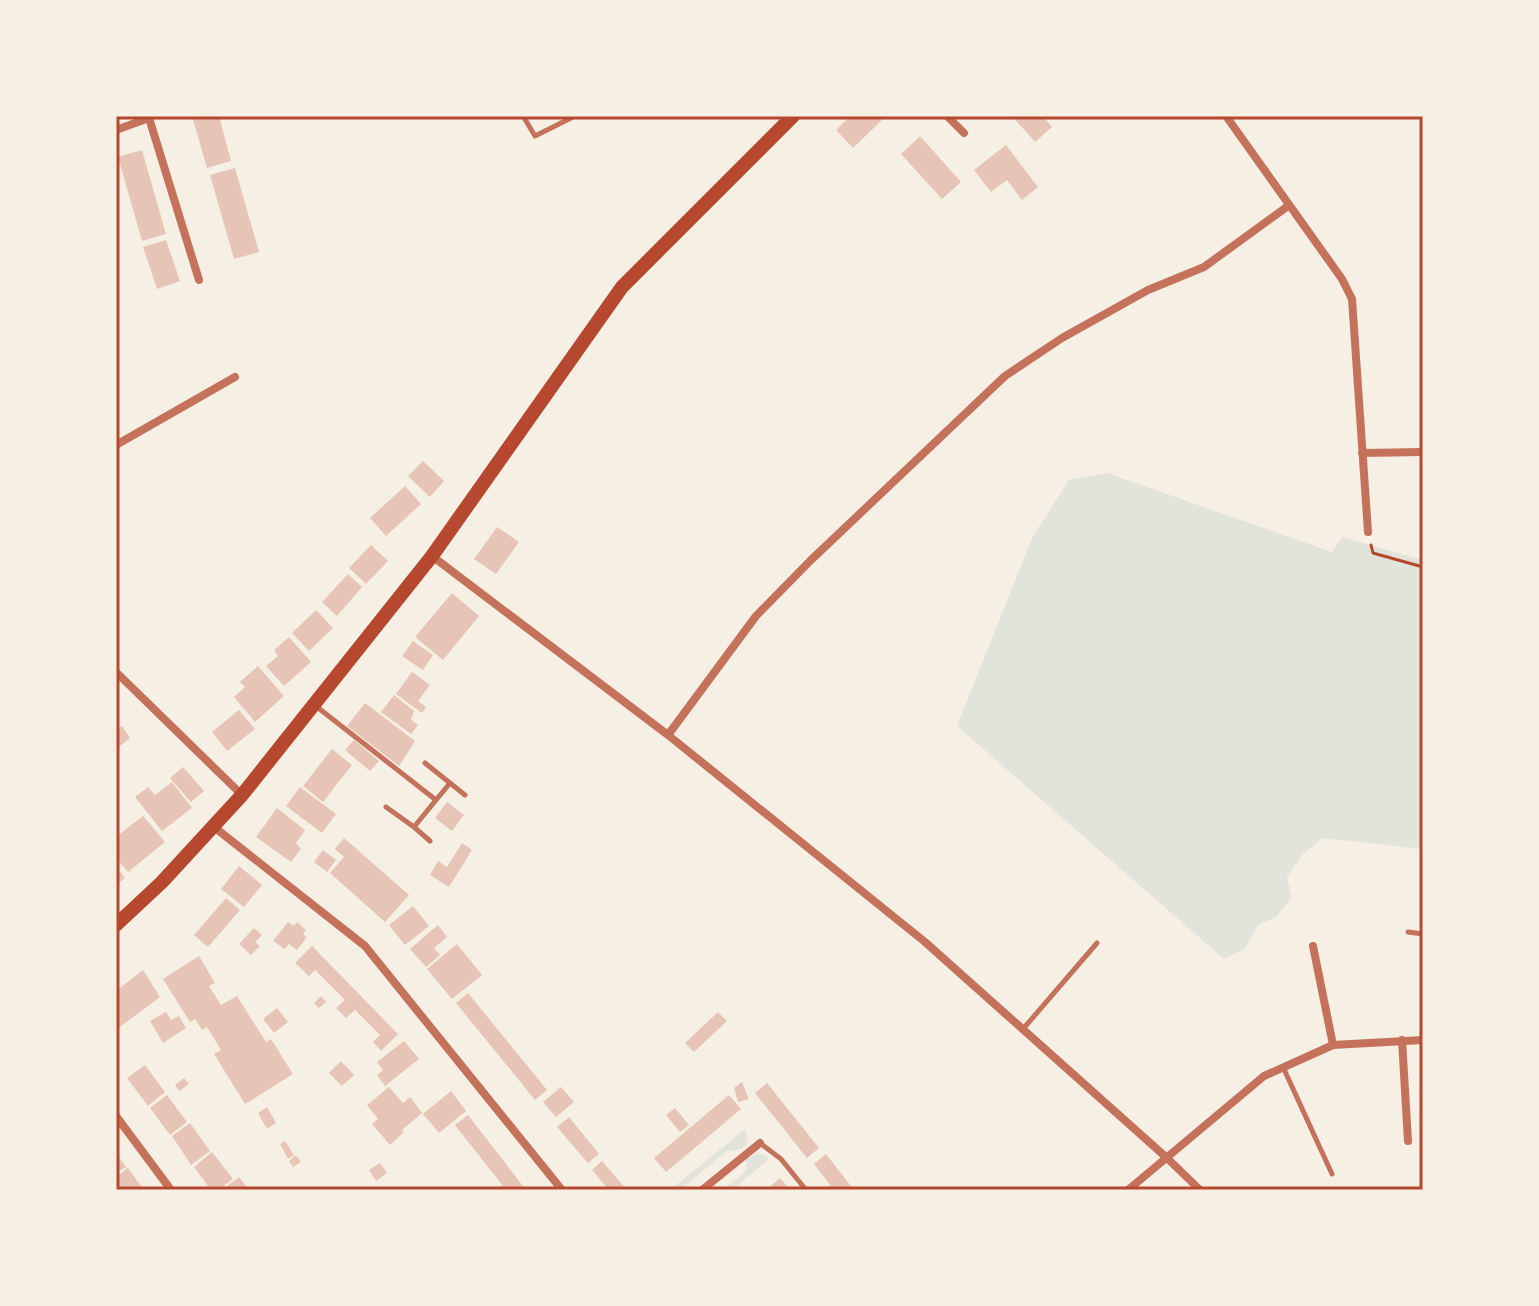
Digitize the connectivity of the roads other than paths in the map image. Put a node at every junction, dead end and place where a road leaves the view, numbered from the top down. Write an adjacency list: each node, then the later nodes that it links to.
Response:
1 (523, 116): 2 (lane)
2 (575, 116)
3 (793, 116): 15 (main road)
4 (947, 116): 7 (street)
5 (1226, 116): 8 (street)
6 (116, 130): 9 (street)
7 (964, 133)
8 (1288, 206): 13 (street); 18 (street)
9 (199, 280)
10 (235, 377): 11 (street)
11 (116, 445)
12 (1423, 452): 13 (street)
13 (1362, 453): 14 (street)
14 (1368, 532)
15 (432, 556): 17 (main road); 18 (street)
16 (116, 672): 21 (street)
17 (313, 704): 21 (main road); 23 (lane)
18 (668, 735): 33 (street)
19 (425, 763): 20 (lane)
20 (450, 783): 22 (lane); 23 (lane)
21 (242, 795): 25 (main road)
22 (465, 795)
23 (436, 800): 26 (lane)
24 (386, 807): 26 (lane)
25 (214, 827): 28 (main road); 44 (street)
26 (414, 827): 27 (lane)
27 (430, 841)
28 (116, 925)
29 (1408, 932): 30 (lane)
30 (1423, 934)
31 (1097, 943): 33 (lane)
32 (1313, 946): 36 (street)
33 (1023, 1029): 41 (street)
34 (1402, 1040): 35 (street); 36 (street); 39 (street)
35 (1423, 1040)
36 (1333, 1045): 37 (street)
37 (1283, 1067): 41 (street); 42 (lane)
38 (116, 1116): 43 (street)
39 (1408, 1141)
40 (760, 1143): 45 (street); 46 (lane)
41 (1167, 1158): 47 (street); 48 (street)
42 (1332, 1174)
43 (171, 1190)
44 (562, 1190)
45 (702, 1190)
46 (806, 1190)
47 (1128, 1190)
48 (1200, 1190)

